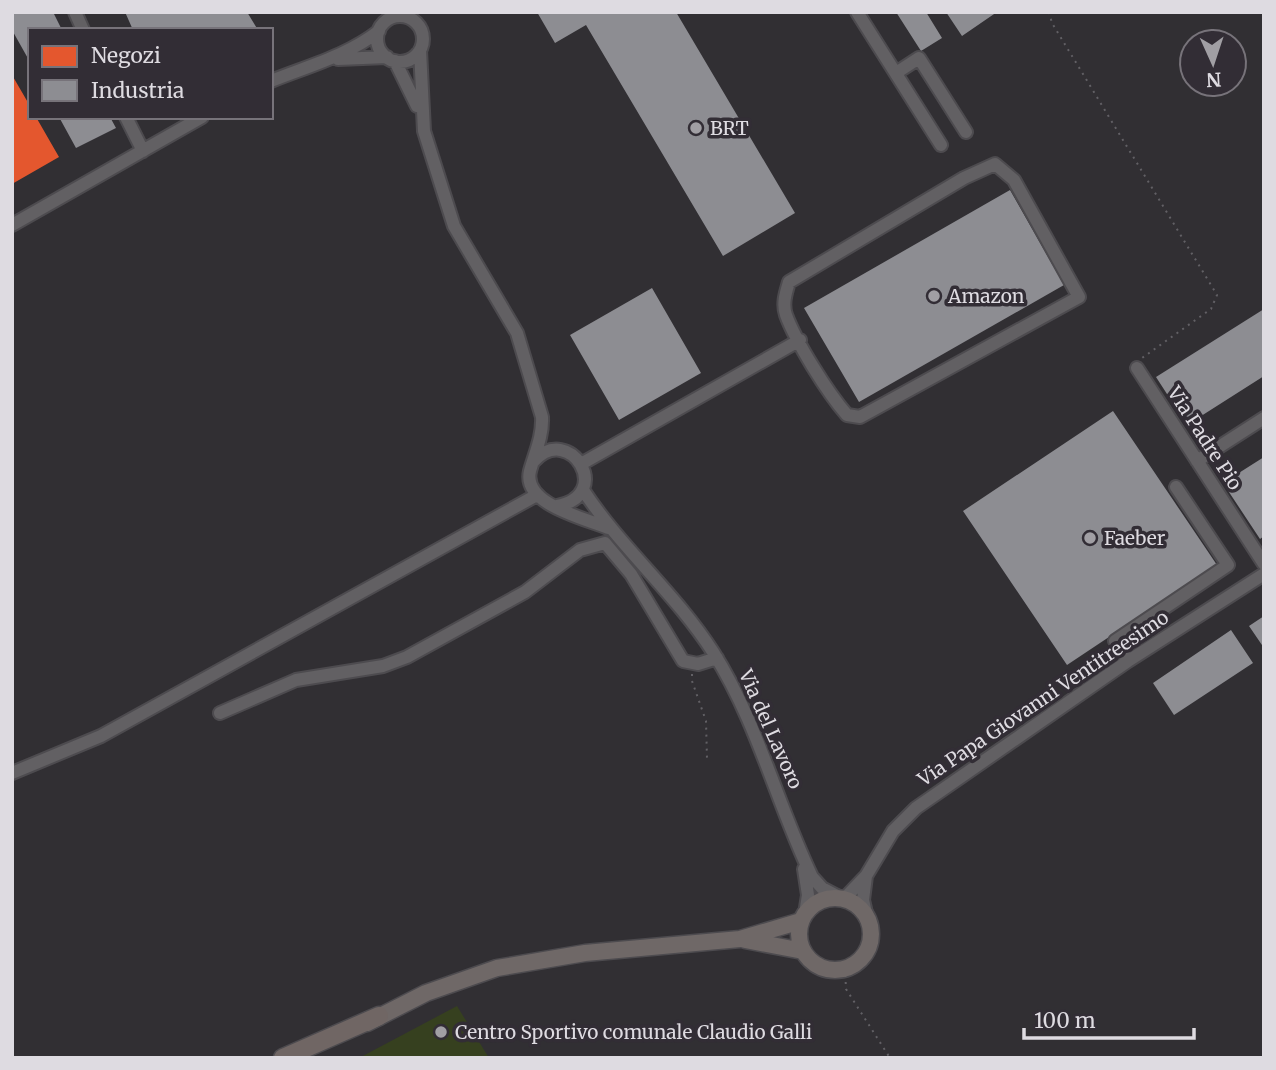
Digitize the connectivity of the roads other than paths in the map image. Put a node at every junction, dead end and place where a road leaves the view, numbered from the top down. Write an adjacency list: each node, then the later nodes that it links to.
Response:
1 (75, 12): 5 (street)
2 (857, 12): 10 (street)
3 (391, 15): 4 (street); 6 (street)
4 (415, 18): 7 (street)
5 (82, 28)
6 (379, 31): 8 (street); 9 (street)
7 (420, 50): 9 (street); 14 (street)
8 (331, 59): 9 (street); 11 (street)
9 (391, 59): 14 (street)
10 (896, 73): 15 (street); 16 (street)
11 (273, 80)
12 (127, 119): 17 (street)
13 (199, 119): 17 (street)
14 (422, 120): 22 (street)
15 (965, 132)
16 (941, 145)
17 (143, 151): 18 (street)
18 (12, 225)
19 (800, 340): 19 (street); 26 (street)
20 (1137, 368): 25 (street, Via Padre Pio)
21 (1264, 418): 25 (street)
22 (542, 427): 23 (street); 24 (street)
23 (558, 450): 24 (street); 26 (street)
24 (534, 461): 29 (street)
25 (1197, 461): 32 (street, Via Padre Pio)
26 (582, 464): 28 (street)
27 (1176, 487): 35 (street)
28 (583, 490): 30 (street); 31 (street, Via del Lavoro)
29 (536, 496): 30 (street, Via del Lavoro); 37 (street)
30 (557, 506): 31 (street, Via del Lavoro)
31 (608, 534): 34 (street, Via del Lavoro); 34 (street); 36 (street)
32 (1264, 564)
33 (1264, 575): 35 (street, Via Papa Giovanni Ventitreesimo)
34 (717, 658): 38 (street, Via del Lavoro)
35 (1128, 661): 39 (street, Via Papa Giovanni Ventitreesimo)
36 (220, 713)
37 (12, 773)
38 (803, 859): 40 (street, Via del Lavoro); 42 (street, Via del Lavoro)
39 (866, 876): 40 (street, Via Papa Giovanni Ventitreesimo); 41 (street)
40 (842, 898): 41 (main road); 42 (main road)
41 (867, 917): 44 (main road)
42 (803, 918): 43 (main road); 44 (main road)
43 (740, 939): 44 (main road); 45 (main road)
44 (803, 951)
45 (379, 1017): 46 (highway); 47 (main road); 48 (highway)
46 (283, 1058)
47 (300, 1058)
48 (313, 1058)

